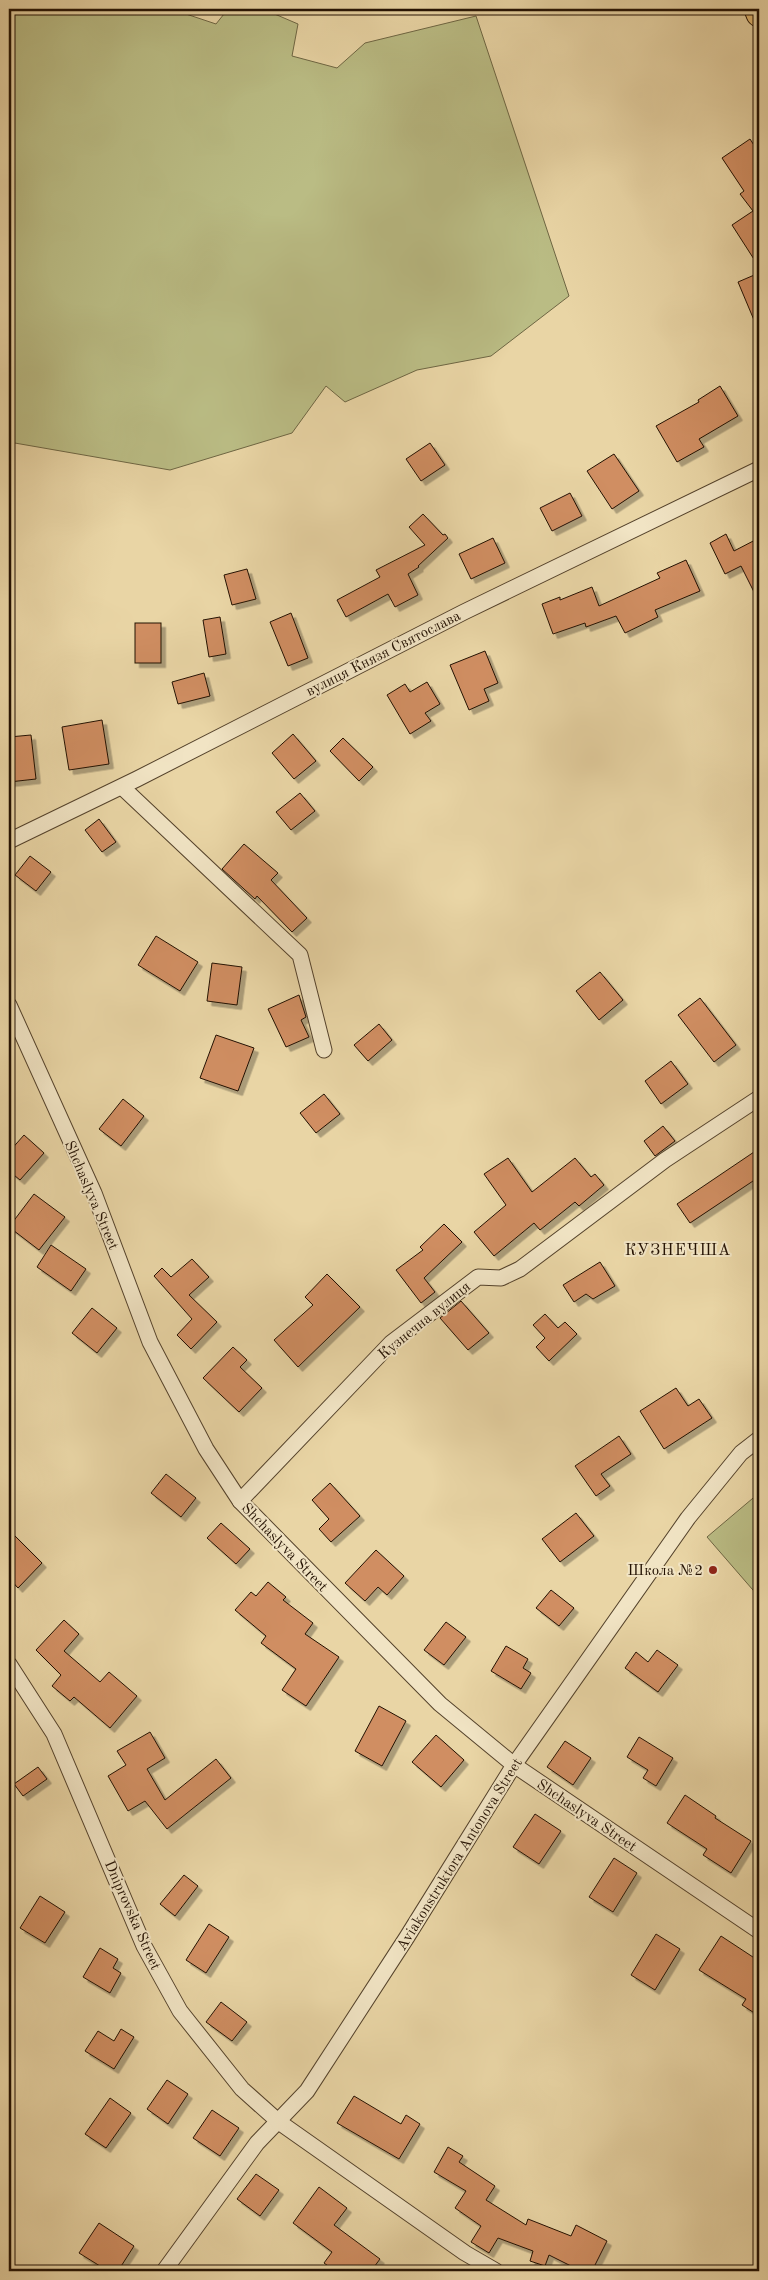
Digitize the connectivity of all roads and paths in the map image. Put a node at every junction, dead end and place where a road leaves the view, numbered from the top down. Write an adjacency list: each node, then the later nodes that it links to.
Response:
1 (757, 9): 2 (main road)
2 (759, 14)
3 (759, 469): 4 (street, вулиця Князя Святослава)
4 (122, 787): 5 (street, вулиця Князя Святослава); 7 (street)
5 (9, 841)
6 (9, 1005): 10 (street, Shchaslyva Street)
7 (324, 1050)
8 (759, 1098): 10 (street, Кузнечна вулиця)
9 (759, 1439): 12 (street, Aviakonstruktora Antonova Street)
10 (240, 1501): 12 (street, Shchaslyva Street)
11 (9, 1664): 14 (street, Dniprovska Street)
12 (514, 1766): 13 (street, Shchaslyva Street); 14 (street, Aviakonstruktora Antonova Street)
13 (759, 1931)
14 (279, 2122): 15 (street, Aviakonstruktora Antonova Street); 16 (street, Dniprovska Street)
15 (164, 2271)
16 (496, 2271)

